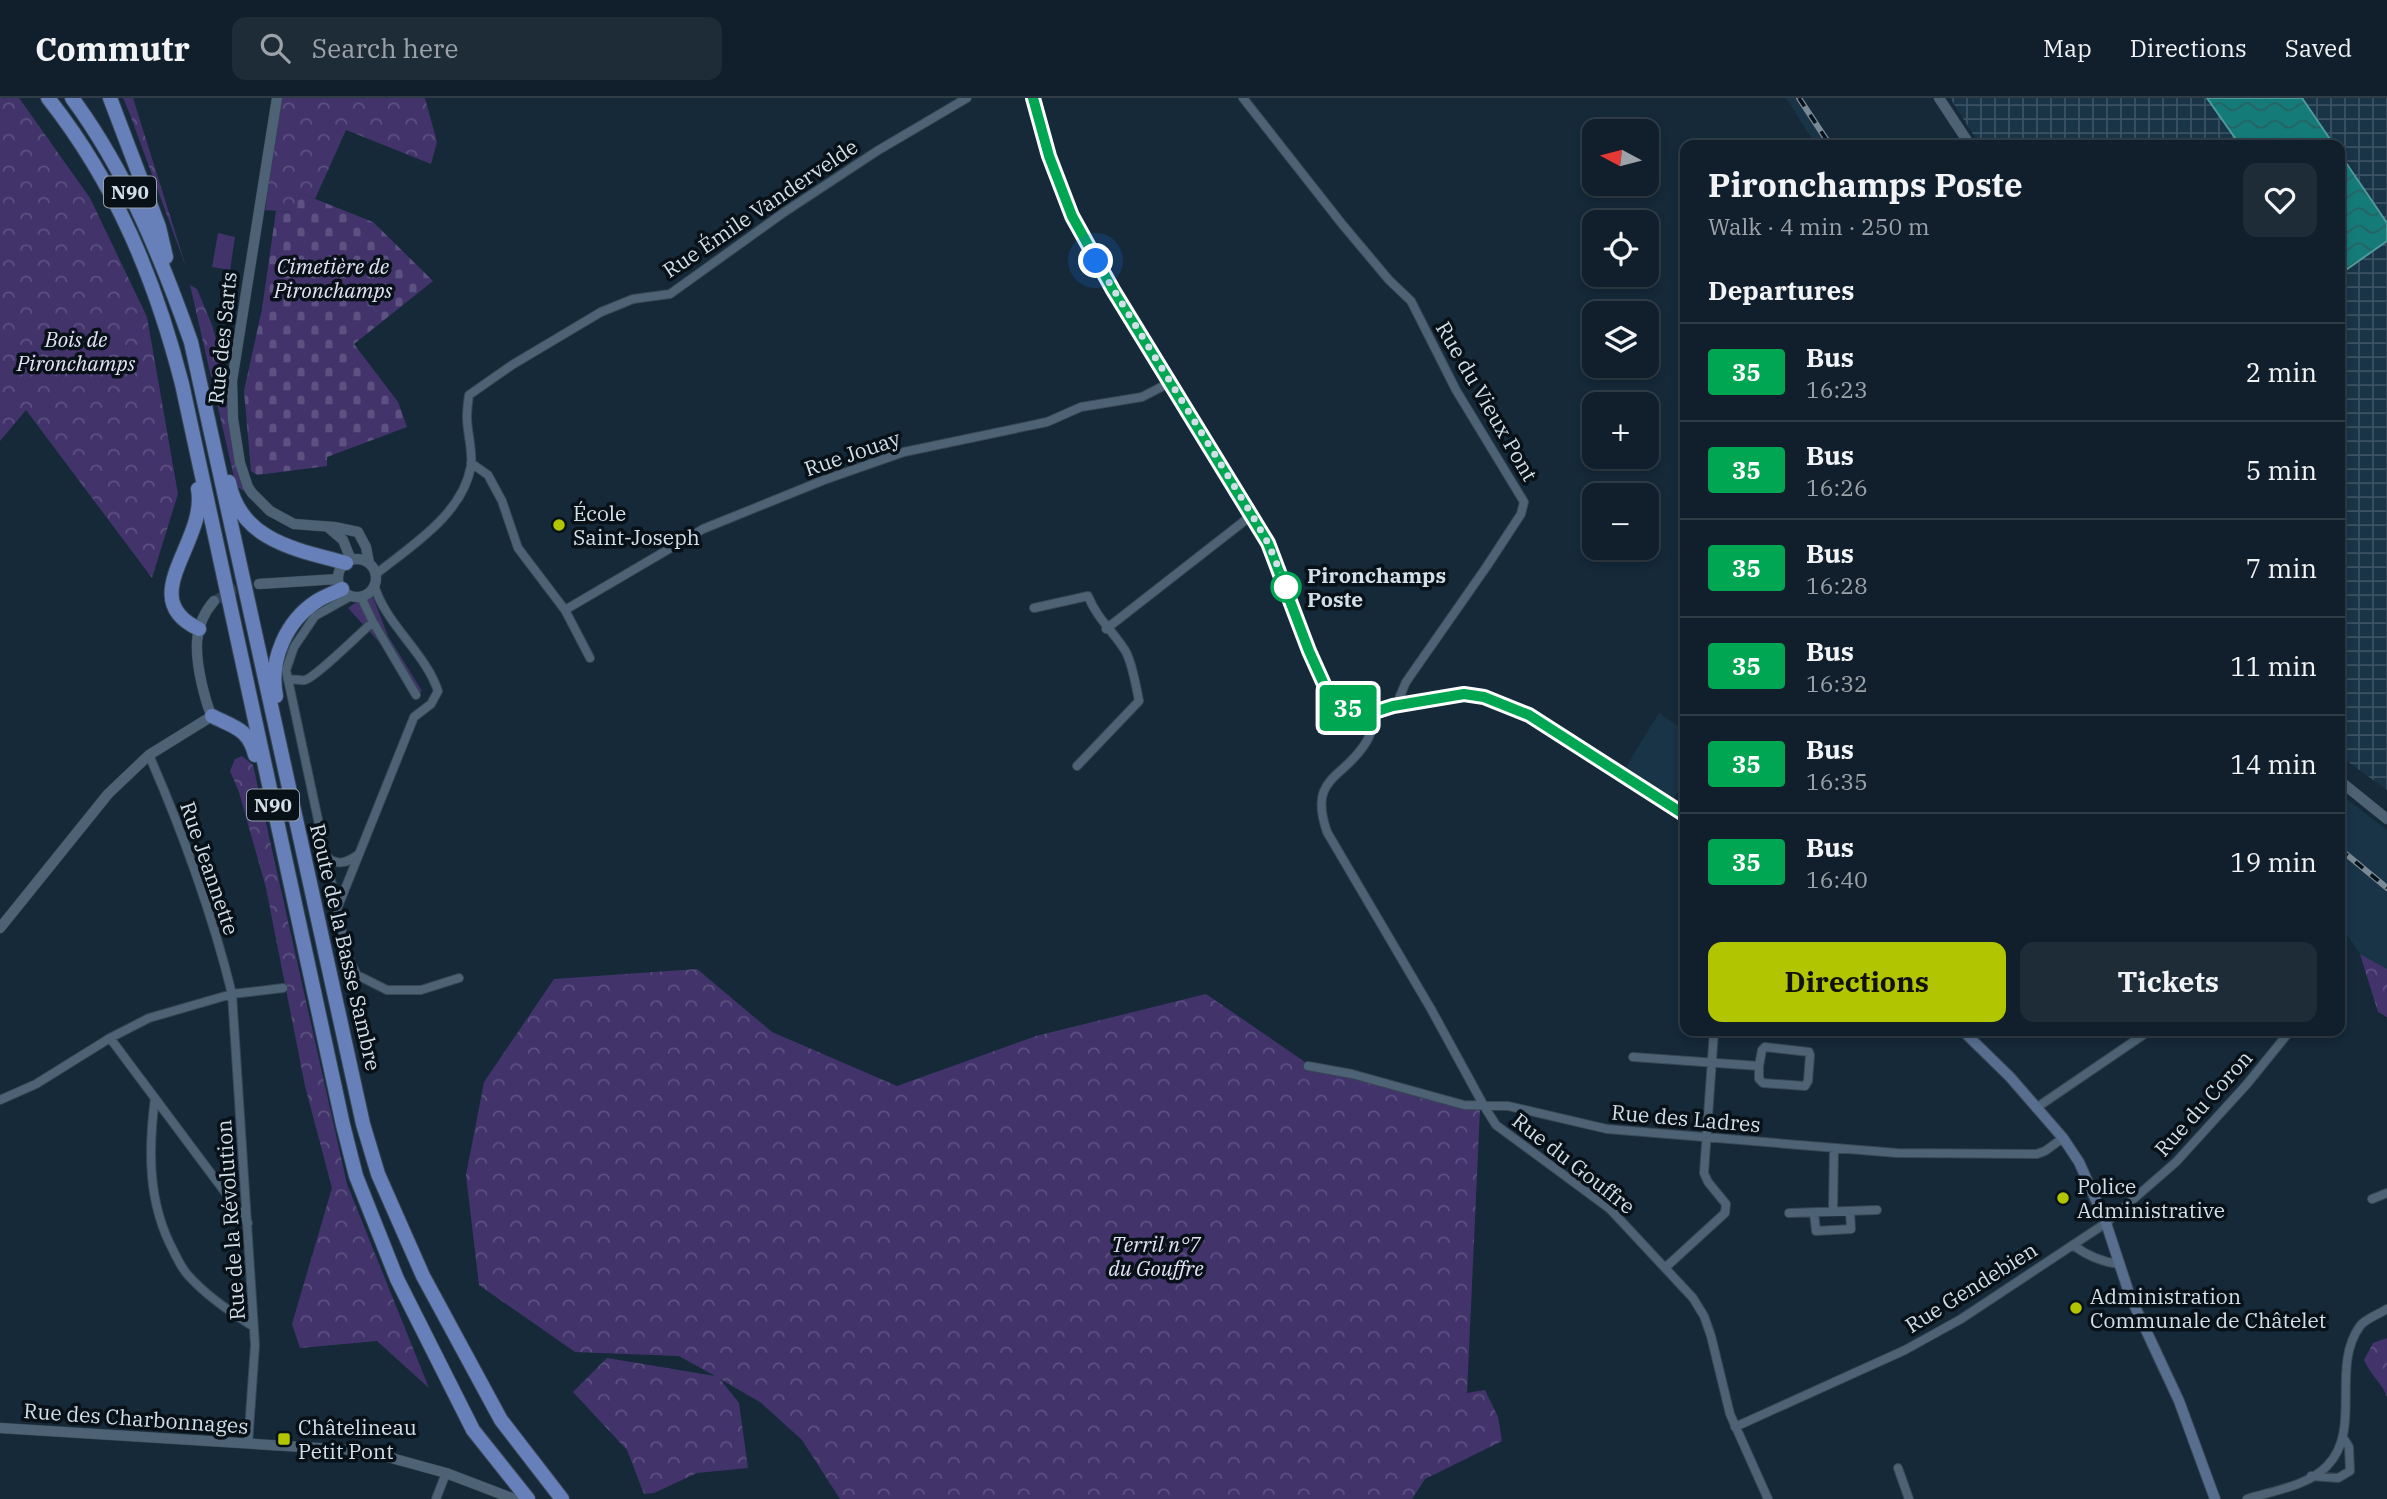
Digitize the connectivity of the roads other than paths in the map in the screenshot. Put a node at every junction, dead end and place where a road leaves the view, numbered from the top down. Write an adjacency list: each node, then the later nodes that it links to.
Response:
1 (72, 98): 10 (highway, Route de la Basse Sambre / N90)
2 (110, 98): 10 (highway)
3 (276, 98): 16 (street, Rue des Sarts)
4 (967, 98): 14 (street, Rue Émile Vandervelde)
5 (1033, 98): 12 (main road)
6 (1243, 98): 31 (street, Rue du Vieux Pont)
7 (1939, 98): 9 (street)
8 (50, 102): 13 (highway, Route de la Basse Sambre / N90)
9 (1967, 140)
10 (174, 293): 11 (highway, Route de la Basse Sambre / N90)
11 (191, 342): 17 (highway); 37 (highway, Route de la Basse Sambre / N90)
12 (1169, 383): 15 (main road); 24 (street, Rue Jouay)
13 (182, 384): 26 (highway); 40 (highway, Route de la Basse Sambre / N90)
14 (471, 463): 19 (street, Rue Émile Vandervelde); 24 (street)
15 (1252, 515): 27 (street); 32 (main road)
16 (328, 527): 17 (street); 18 (street, Rue des Sarts)
17 (349, 561): 18 (street); 21 (street)
18 (369, 563): 19 (street)
19 (375, 579): 21 (street); 41 (street)
20 (259, 584): 21 (street)
21 (348, 590): 25 (street); 29 (street); 37 (highway)
22 (214, 601): 26 (street)
23 (1034, 608): 27 (street)
24 (565, 610): 28 (street)
25 (373, 622): 29 (street); 30 (street)
26 (199, 629): 33 (street)
27 (1106, 629): 35 (street)
28 (590, 658)
29 (288, 680): 42 (street)
30 (416, 695)
31 (1400, 705): 32 (main road); 38 (main road)
32 (1374, 712): 59 (street, Rue du Gouffre)
33 (212, 716): 34 (street); 40 (highway)
34 (149, 755): 44 (street); 47 (street, Rue Jeannette)
35 (1077, 766)
36 (2345, 785): 39 (street)
37 (289, 790): 88 (highway, Route de la Basse Sambre / N90)
38 (1680, 812)
39 (2387, 819)
40 (283, 848): 87 (highway, Route de la Basse Sambre / N90)
41 (359, 854): 42 (street); 43 (street)
42 (325, 855): 43 (street)
43 (337, 909): 45 (street)
44 (0, 928)
45 (459, 978)
46 (283, 988): 47 (street)
47 (232, 994): 52 (street); 71 (street, Rue de la Révolution)
48 (1714, 1036): 54 (street)
49 (1968, 1036): 60 (main road)
50 (2142, 1036): 60 (street)
51 (2286, 1036): 72 (street, Rue du Coron)
52 (110, 1038): 57 (street); 58 (street)
53 (1633, 1057): 54 (street)
54 (1712, 1061): 56 (street); 61 (street)
55 (1308, 1066): 59 (street, Rue des Ladres)
56 (1759, 1066): 56 (street)
57 (155, 1098): 71 (street); 77 (street)
58 (0, 1100)
59 (1484, 1107): 61 (street, Rue des Ladres); 75 (street, Rue du Gouffre)
60 (2036, 1108): 62 (main road)
61 (1706, 1136): 63 (street, Rue des Ladres); 75 (street)
62 (2063, 1138): 63 (street, Rue des Ladres); 72 (main road)
63 (1834, 1149): 67 (street)
64 (2387, 1193): 65 (street)
65 (2372, 1199)
66 (1877, 1210): 68 (street)
67 (1833, 1211): 68 (street); 70 (street)
68 (1850, 1211): 70 (street)
69 (1789, 1213): 70 (street)
70 (1814, 1213)
71 (248, 1223): 77 (street, Rue de la Révolution)
72 (2106, 1223): 73 (street, Rue du Coron); 74 (main road)
73 (2073, 1245): 74 (street); 78 (street, Rue Gendebien)
74 (2119, 1264): 91 (main road)
75 (1666, 1267): 78 (street, Rue du Gouffre)
76 (2387, 1309): 80 (street)
77 (254, 1327): 81 (street, Rue de la Révolution)
78 (1735, 1427): 89 (street, Rue du Gouffre)
79 (0, 1428): 81 (street, Rue des Charbonnages)
80 (2344, 1439): 84 (street); 84 (street)
81 (248, 1444): 83 (street, Rue des Charbonnages)
82 (1898, 1468): 90 (street)
83 (446, 1473): 85 (street); 86 (street, Rue des Charbonnages)
84 (2311, 1476): 92 (street)
85 (436, 1499)
86 (514, 1499)
87 (528, 1499)
88 (562, 1499)
89 (1768, 1499)
90 (1909, 1499)
91 (2215, 1499)
92 (2247, 1499)

